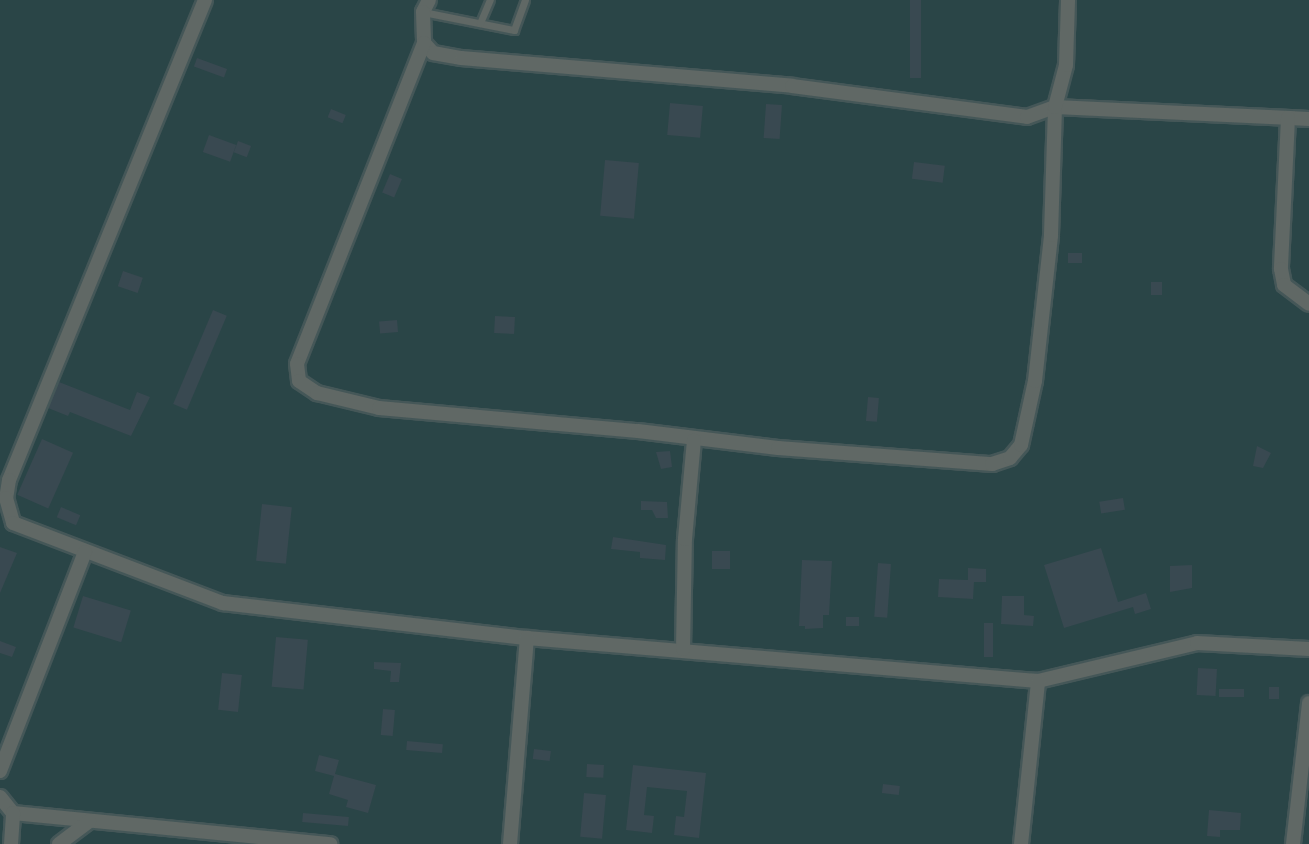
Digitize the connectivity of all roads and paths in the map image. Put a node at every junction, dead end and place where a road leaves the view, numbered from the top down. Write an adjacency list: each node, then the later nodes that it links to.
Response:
1 (205, 0): 13 (street)
2 (490, 0): 6 (lane)
3 (525, 0): 6 (lane)
4 (1068, 0): 8 (street)
5 (426, 6): 6 (lane); 7 (street)
6 (480, 23)
7 (424, 43): 8 (street); 12 (street)
8 (1055, 108): 9 (street); 12 (street)
9 (1288, 118): 10 (street); 11 (street)
10 (1309, 119)
11 (1309, 304)
12 (694, 440): 15 (street)
13 (85, 552): 14 (street); 19 (street)
14 (527, 638): 15 (street); 26 (street)
15 (683, 649): 17 (street)
16 (1309, 649): 17 (street)
17 (1038, 681): 27 (street)
18 (1309, 703): 28 (street)
19 (0, 771)
20 (0, 797): 21 (street)
21 (13, 813): 22 (street); 23 (street)
22 (88, 821): 24 (street); 25 (street)
23 (11, 844)
24 (59, 844)
25 (330, 844)
26 (510, 844)
27 (1021, 844)
28 (1293, 844)

